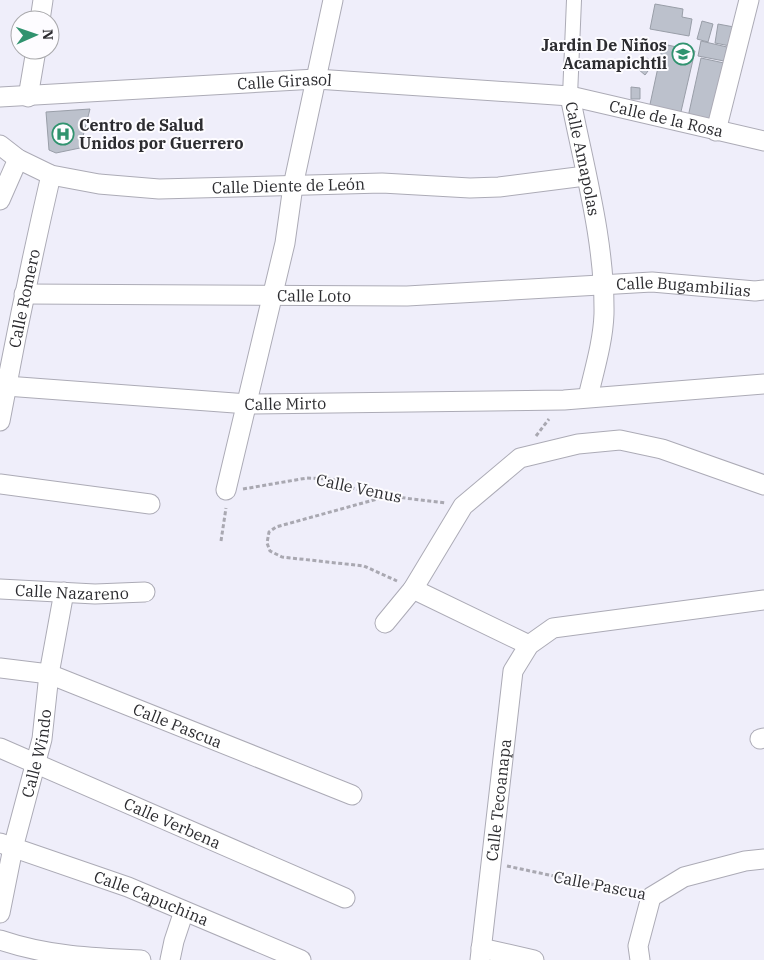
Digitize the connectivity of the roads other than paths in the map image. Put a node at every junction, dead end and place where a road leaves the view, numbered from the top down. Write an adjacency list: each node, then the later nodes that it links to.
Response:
1 (333, 0): 5 (street)
2 (574, 0): 6 (street, Calle Amapolas)
3 (749, 0): 9 (street)
4 (34, 60): 8 (street)
5 (316, 79): 6 (street, Calle Girasol); 8 (street, Calle Girasol); 15 (street)
6 (570, 96): 9 (street, Calle de la Rosa); 14 (street, Calle Amapolas)
7 (0, 97): 8 (street, Calle Girasol)
8 (28, 97)
9 (716, 130): 10 (street, Calle de la Rosa)
10 (764, 141)
11 (0, 145): 12 (street, Calle Diente de León)
12 (18, 159): 13 (street, Calle Diente de León); 16 (street)
13 (51, 175): 15 (street, Calle Diente de León); 19 (street, Calle Romero)
14 (585, 176): 15 (street, Calle Diente de León); 17 (street, Calle Amapolas)
15 (293, 186): 20 (street)
16 (0, 200)
17 (603, 285): 18 (street, Calle Bugambilias); 20 (street, Calle Loto); 24 (street, Calle Amapolas)
18 (764, 290)
19 (24, 294): 20 (street, Calle Loto); 21 (street, Calle Romero)
20 (272, 296): 25 (street)
21 (8, 342): 23 (street, Calle Romero)
22 (764, 384): 24 (street, Calle Mirto)
23 (6, 386): 25 (street, Calle Mirto); 26 (street, Calle Romero)
24 (588, 397): 25 (street, Calle Mirto)
25 (248, 404): 29 (street)
26 (0, 421)
27 (0, 484): 30 (street)
28 (764, 485): 32 (street)
29 (226, 490)
30 (150, 504)
31 (0, 589): 33 (street, Calle Nazareno)
32 (414, 589): 36 (street); 37 (street)
33 (64, 592): 34 (street, Calle Nazareno); 39 (street, Calle Windo)
34 (145, 592)
35 (764, 600): 37 (street)
36 (385, 623)
37 (529, 645): 49 (street, Calle Tecoanapa)
38 (0, 668): 39 (street, Calle Pascua)
39 (49, 674): 41 (street, Calle Windo); 42 (street, Calle Pascua)
40 (0, 748): 41 (street, Calle Verbena)
41 (37, 764): 43 (street, Calle Windo); 45 (street, Calle Verbena)
42 (352, 795)
43 (7, 845): 46 (street, Calle Capuchina); 47 (street, Calle Windo)
44 (764, 859): 54 (street, Calle Pascua)
45 (345, 898)
46 (184, 911): 51 (street); 52 (street, Calle Capuchina)
47 (0, 913)
48 (0, 940): 50 (street)
49 (480, 954): 53 (street)
50 (141, 960)
51 (170, 960)
52 (302, 960)
53 (534, 960)
54 (640, 960)

